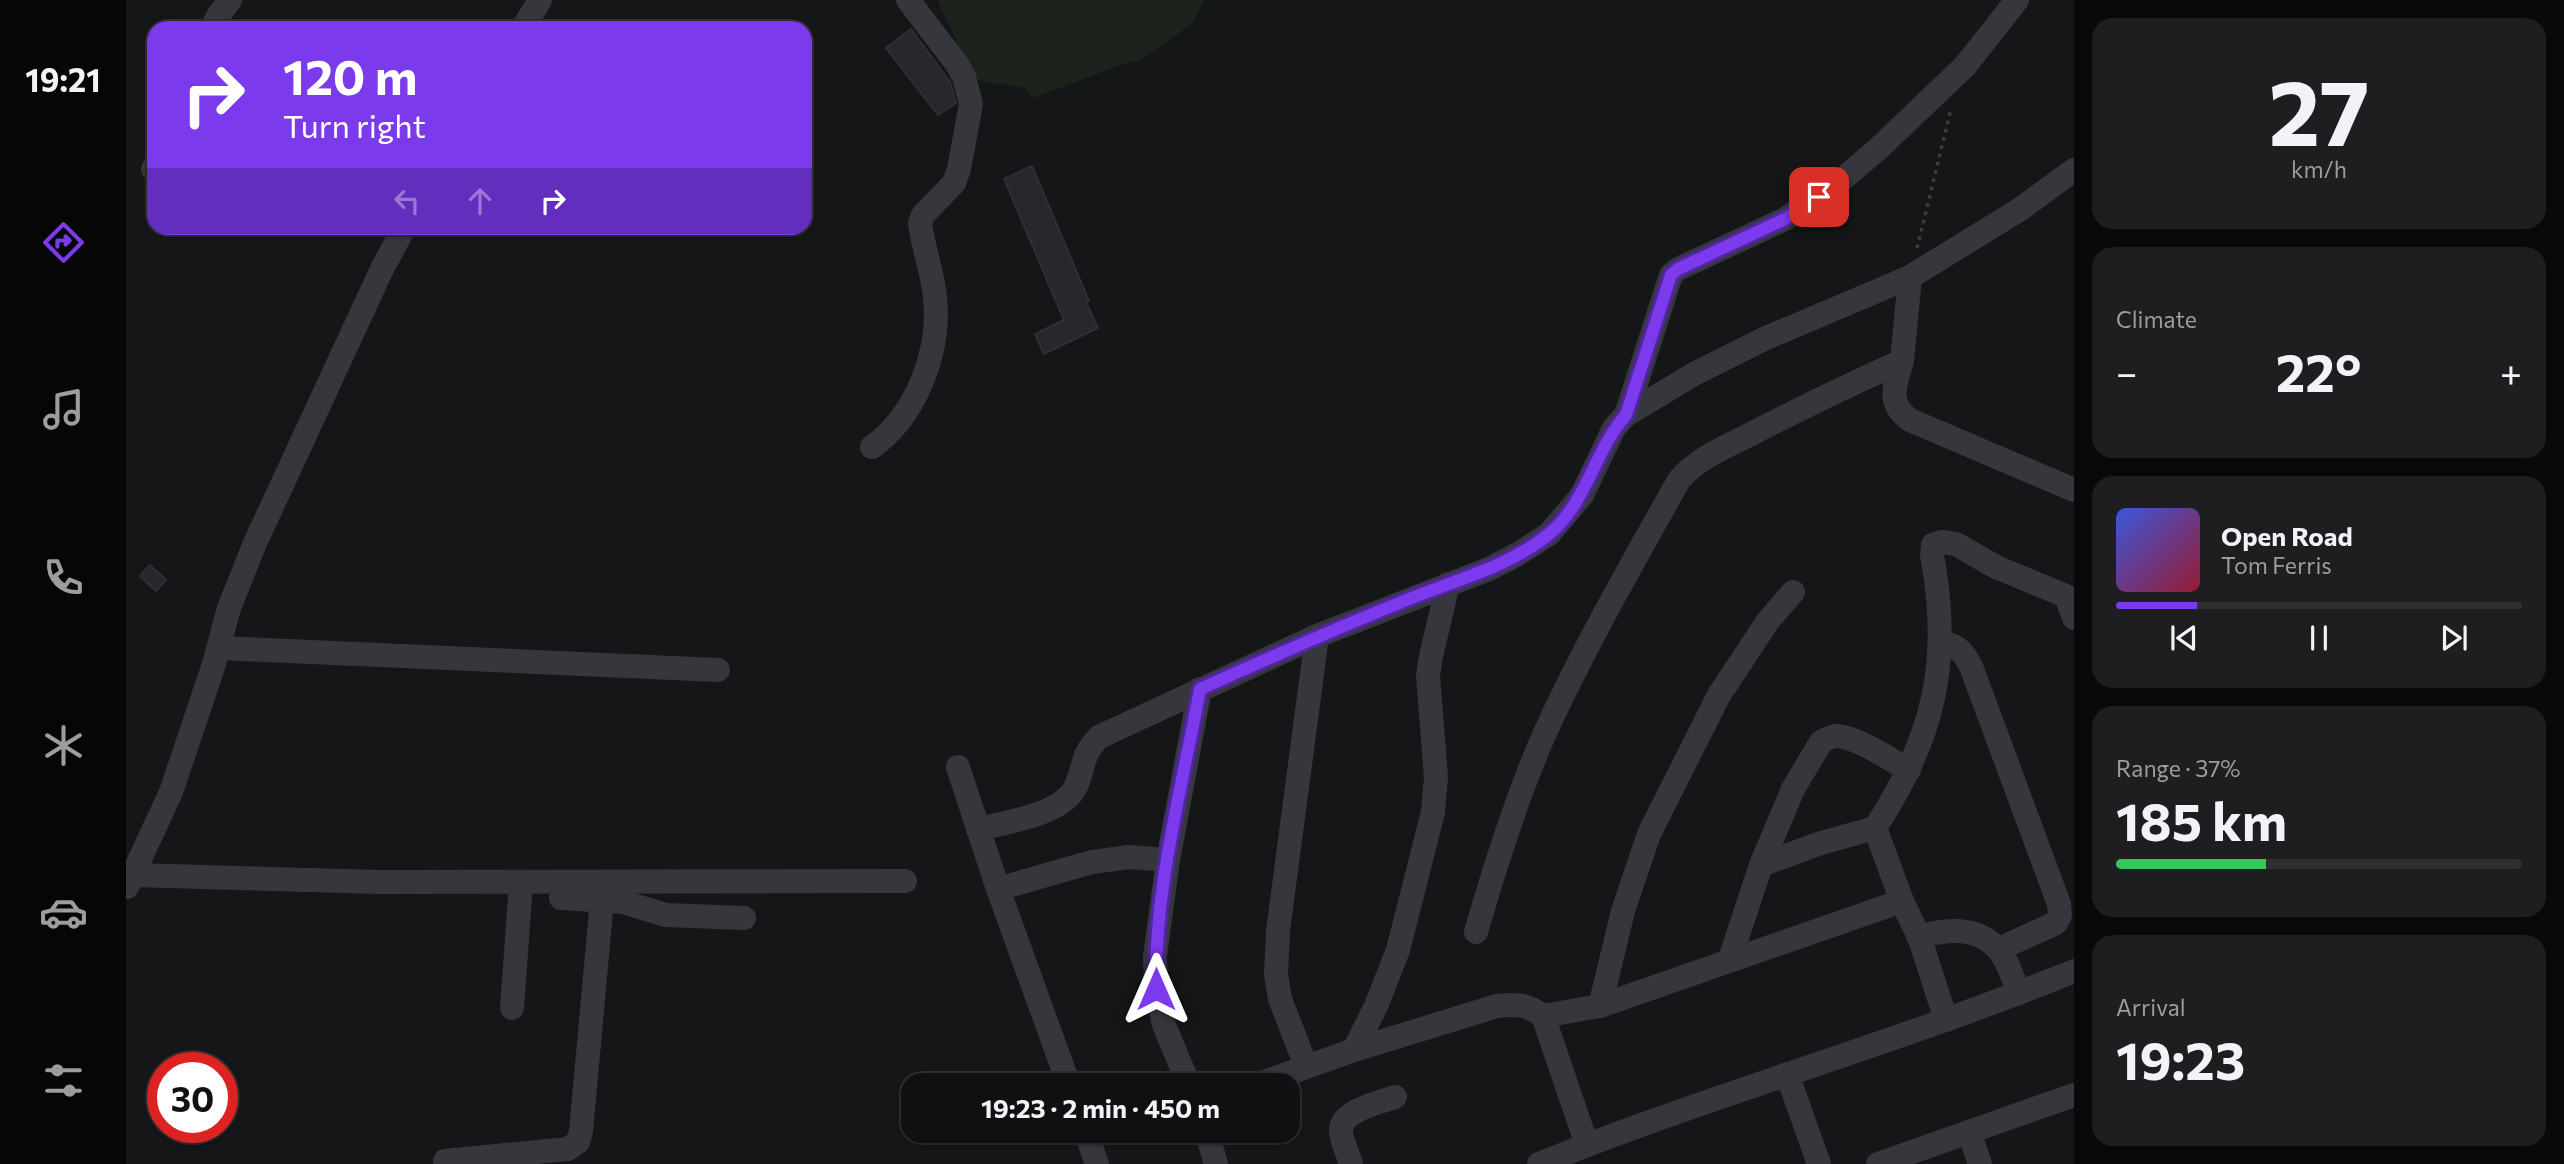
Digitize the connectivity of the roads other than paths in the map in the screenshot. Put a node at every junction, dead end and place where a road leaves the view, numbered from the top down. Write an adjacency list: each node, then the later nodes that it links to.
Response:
1 (230, 0): 5 (street)
2 (540, 0): 6 (street)
3 (908, 0): 12 (street)
4 (2017, 0): 11 (street)
5 (216, 21)
6 (527, 21)
7 (2074, 170): 9 (street)
8 (400, 235): 19 (street)
9 (1910, 277): 10 (street); 11 (street)
10 (1902, 361): 13 (street); 35 (street)
11 (1626, 415): 14 (street)
12 (872, 447)
13 (2074, 490)
14 (1448, 584): 17 (street); 45 (street)
15 (1793, 592): 41 (street)
16 (2071, 605): 18 (street)
17 (1317, 636): 21 (street); 46 (street)
18 (1941, 642): 23 (street); 37 (street)
19 (219, 648): 20 (street); 29 (street)
20 (718, 670)
21 (1200, 689): 25 (street); 26 (street)
22 (958, 767): 25 (street)
23 (1909, 770): 24 (street); 27 (street)
24 (1875, 828): 27 (street); 33 (street)
25 (978, 829): 30 (street)
26 (1168, 860): 30 (street); 48 (street)
27 (1761, 865): 38 (street)
28 (905, 881): 29 (street)
29 (129, 885): 31 (street)
30 (998, 888): 47 (street)
31 (520, 897): 32 (street); 42 (street)
32 (602, 900): 34 (street); 57 (street)
33 (1902, 901): 36 (street); 38 (street)
34 (744, 918)
35 (1476, 932)
36 (1919, 936): 37 (street); 44 (street)
37 (1999, 949): 40 (street)
38 (1730, 959): 41 (street)
39 (2074, 971): 40 (street)
40 (2020, 993): 44 (street)
41 (1600, 1006): 43 (street)
42 (512, 1008)
43 (1543, 1016): 45 (street); 56 (street)
44 (1946, 1020): 50 (street)
45 (1354, 1050): 46 (street)
46 (1306, 1066): 49 (street)
47 (1065, 1073)
48 (1184, 1073)
49 (1288, 1073)
50 (1787, 1074): 56 (street); 63 (street)
51 (2074, 1095): 53 (street)
52 (1395, 1097): 61 (street)
53 (1969, 1132): 64 (street); 65 (street)
54 (1090, 1143): 60 (street)
55 (1208, 1143): 59 (street)
56 (1587, 1145): 62 (street)
57 (571, 1155): 58 (street)
58 (445, 1161)
59 (1212, 1163)
60 (1097, 1164)
61 (1352, 1164)
62 (1539, 1164)
63 (1819, 1164)
64 (1878, 1164)
65 (1980, 1164)

